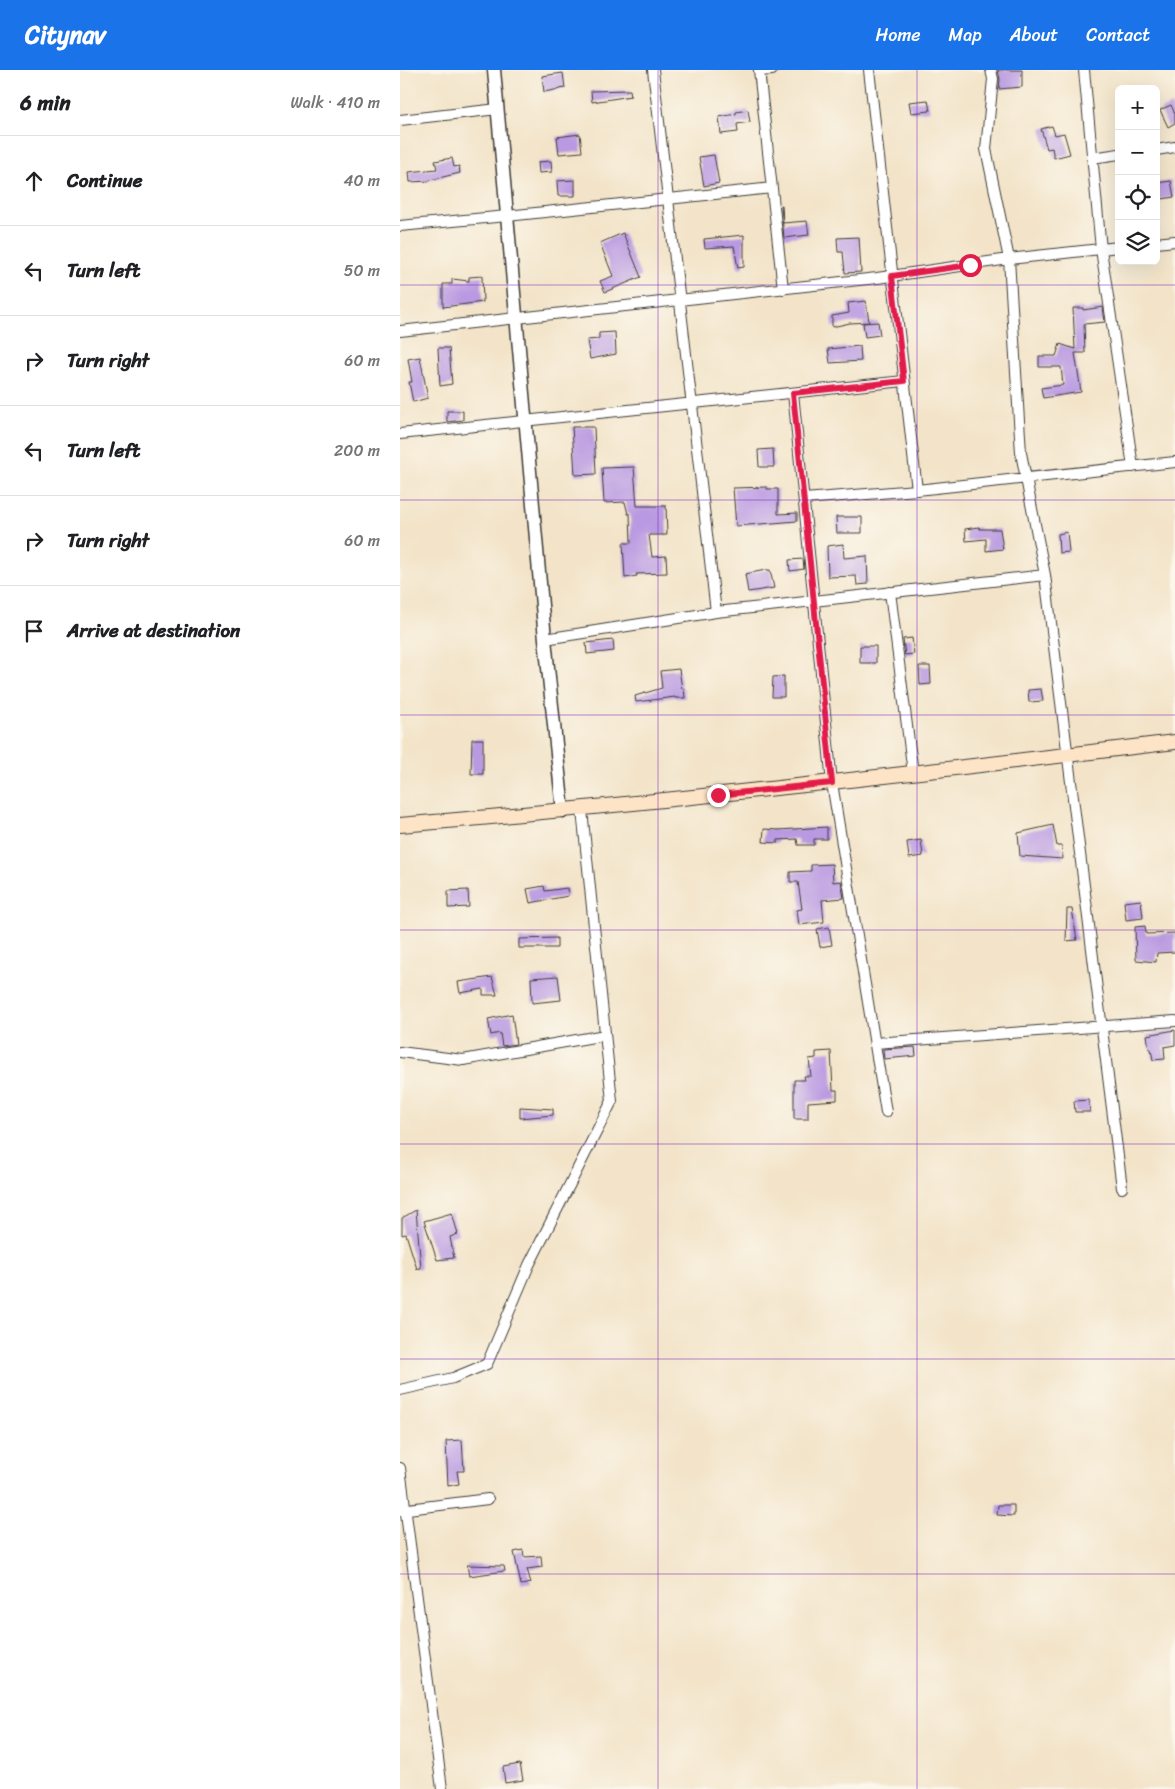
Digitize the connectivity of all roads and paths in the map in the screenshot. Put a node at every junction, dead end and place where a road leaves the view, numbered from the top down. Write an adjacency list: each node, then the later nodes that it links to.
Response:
1 (494, 70): 8 (street)
2 (653, 70): 15 (street)
3 (772, 70): 7 (street)
4 (869, 70): 23 (street)
5 (991, 70): 22 (street)
6 (1084, 70): 13 (street)
7 (759, 71): 14 (street)
8 (498, 109): 9 (street); 16 (street)
9 (400, 120)
10 (1175, 147): 11 (street)
11 (1160, 149)
12 (1115, 155): 13 (street)
13 (1092, 158): 21 (street)
14 (772, 188): 15 (street); 24 (street)
15 (668, 199): 16 (street); 25 (street)
16 (508, 216): 17 (street); 26 (street)
17 (400, 226)
18 (1175, 241): 19 (street)
19 (1160, 243)
20 (1115, 247): 21 (street)
21 (1101, 249): 22 (street); 34 (street)
22 (1009, 259): 23 (street); 35 (street)
23 (892, 276): 24 (street); 28 (street)
24 (783, 289): 25 (street)
25 (681, 300): 26 (street); 30 (street)
26 (516, 319): 27 (street); 31 (street)
27 (400, 330)
28 (904, 381): 29 (street); 36 (street)
29 (793, 393): 30 (street); 37 (street)
30 (692, 403): 31 (street); 41 (street)
31 (526, 421): 32 (street); 42 (street)
32 (400, 434)
33 (1175, 462): 34 (street)
34 (1133, 467): 35 (street)
35 (1026, 478): 36 (street); 38 (street)
36 (917, 490): 37 (street)
37 (804, 499): 40 (street)
38 (1045, 575): 39 (street); 44 (street)
39 (890, 592): 40 (street); 45 (street)
40 (814, 601): 41 (street); 46 (street)
41 (716, 612): 42 (street)
42 (545, 639): 48 (street)
43 (1175, 742): 44 (main road)
44 (1067, 755): 45 (main road); 51 (street)
45 (913, 773): 46 (main road)
46 (832, 783): 47 (main road); 53 (street)
47 (582, 810): 48 (main road); 52 (street)
48 (563, 811): 49 (main road)
49 (400, 825)
50 (1175, 1021): 51 (street)
51 (1102, 1026): 53 (street); 56 (street)
52 (606, 1035): 54 (street); 57 (street)
53 (875, 1043): 55 (street)
54 (400, 1052)
55 (886, 1112)
56 (1122, 1188)
57 (400, 1390)
58 (400, 1468): 60 (street)
59 (488, 1499): 60 (street)
60 (403, 1510): 61 (street)
61 (442, 1789)

